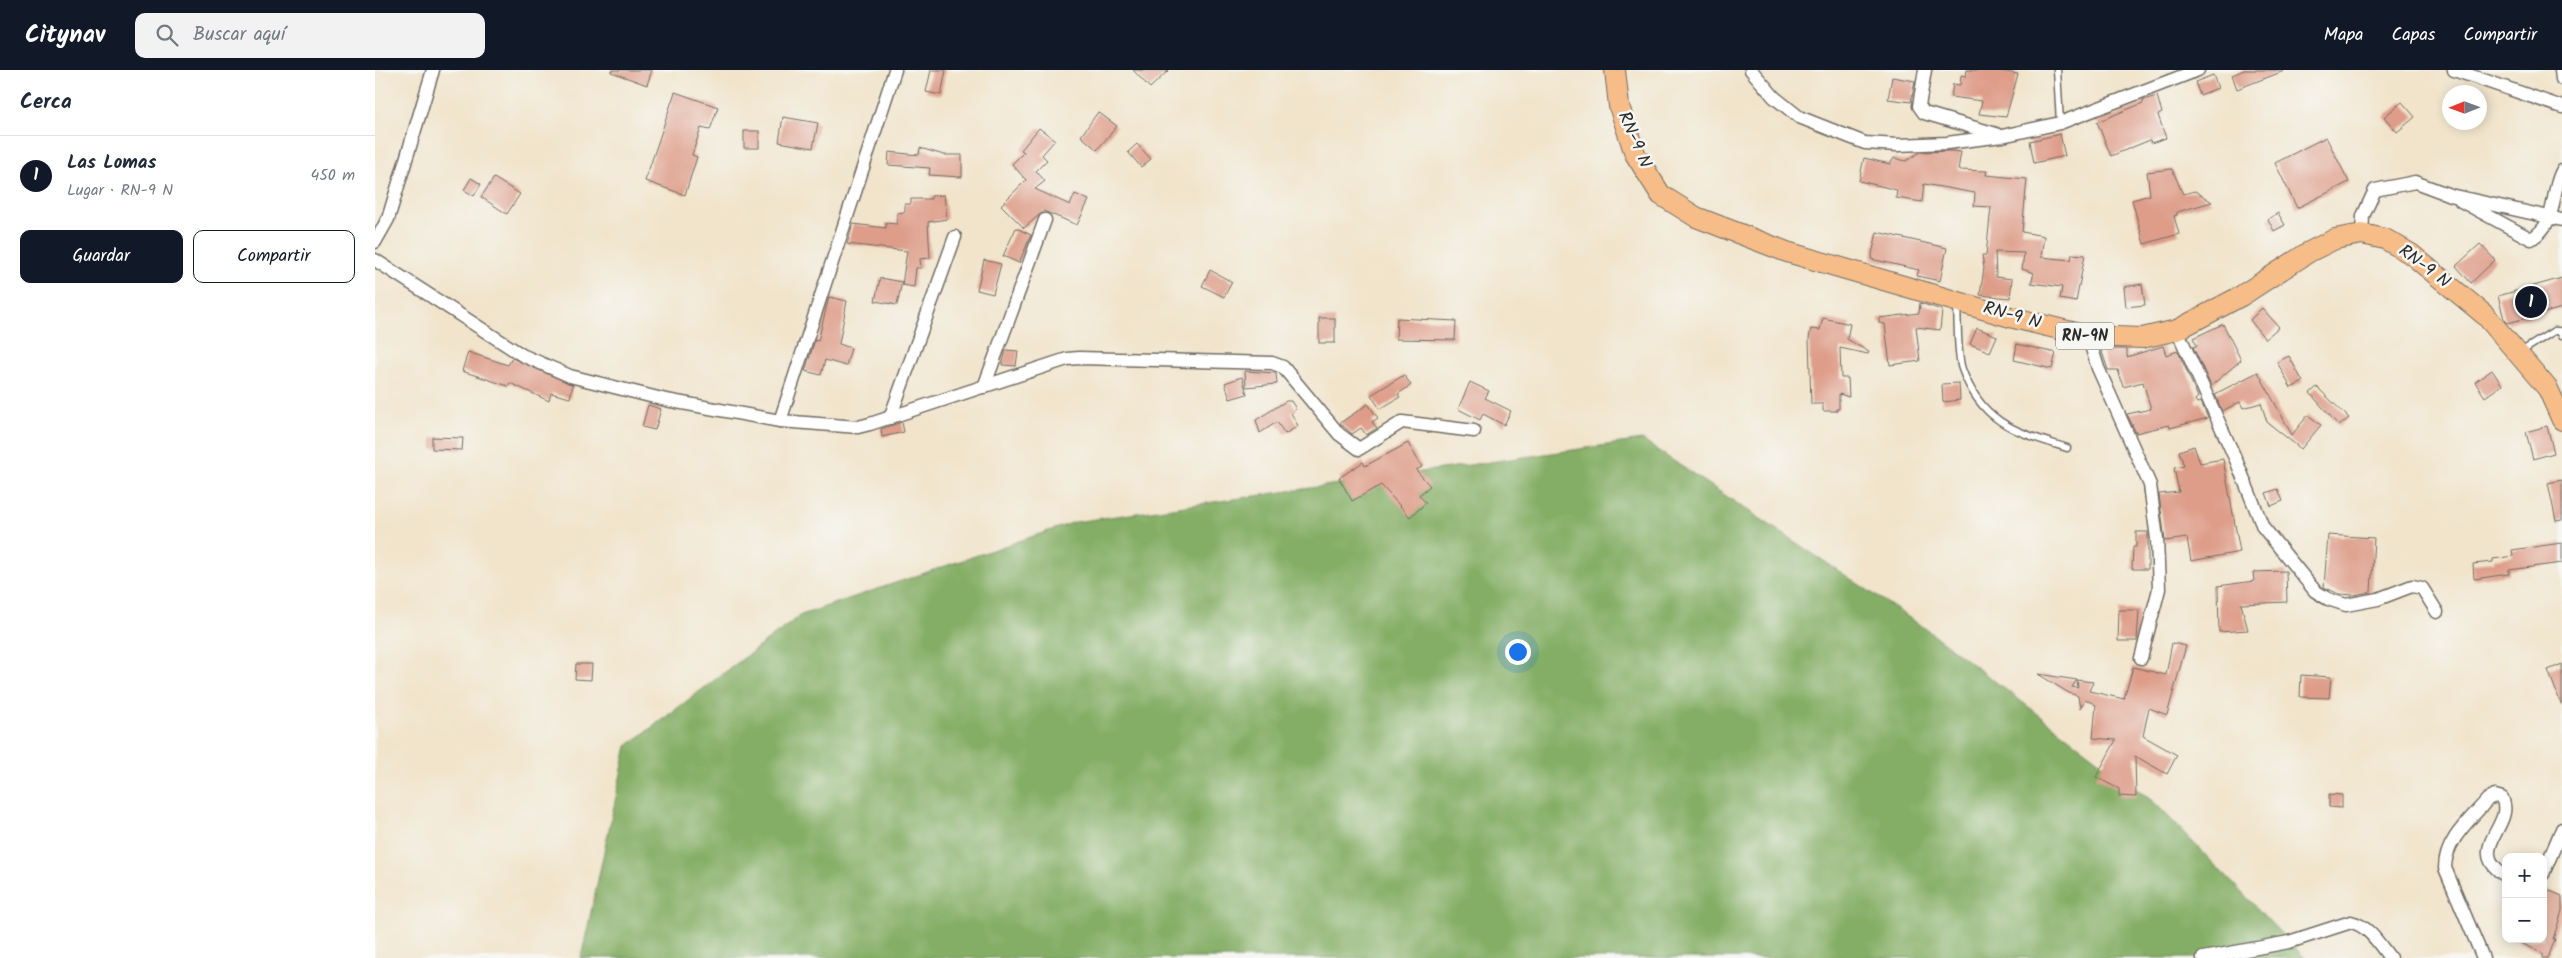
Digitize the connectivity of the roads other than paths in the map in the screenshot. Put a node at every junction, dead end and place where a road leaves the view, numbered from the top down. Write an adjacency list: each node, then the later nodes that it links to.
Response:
1 (433, 70): 20 (street)
2 (895, 70): 29 (street)
3 (1615, 70): 22 (main road, RN-9 N / RN-9N)
4 (1751, 70): 13 (street)
5 (1925, 70): 13 (street)
6 (2057, 70): 12 (lane)
7 (2197, 70): 12 (street)
8 (2454, 70): 11 (street)
9 (2561, 70): 10 (street)
10 (2562, 79)
11 (2562, 107)
12 (2060, 123): 13 (street)
13 (2002, 136)
14 (2562, 171): 16 (street)
15 (2450, 195): 16 (street); 16 (street); 18 (street)
16 (2556, 219)
17 (1045, 220): 27 (street)
18 (2362, 234): 23 (main road, RN-9 N / RN-9N); 26 (main road, RN-9 N / RN-9N)
19 (955, 237): 28 (street)
20 (375, 242)
21 (375, 260): 29 (street)
22 (1957, 300): 25 (main road, RN-9 N / RN-9N); 32 (lane)
23 (2177, 330): 25 (main road, RN-9 N / RN-9N); 33 (street)
24 (2562, 335): 26 (lane)
25 (2088, 336): 34 (street)
26 (2519, 353): 30 (main road, RN-9 N / RN-9N)
27 (984, 387): 28 (street); 31 (street)
28 (890, 418): 29 (street)
29 (780, 420)
30 (2562, 420)
31 (1474, 431)
32 (2067, 448)
33 (2437, 612)
34 (2141, 658)
35 (2562, 830): 36 (street)
36 (2547, 865)
37 (2502, 873): 40 (street)
38 (2203, 958): 39 (street)
39 (2390, 958)
40 (2483, 958)

